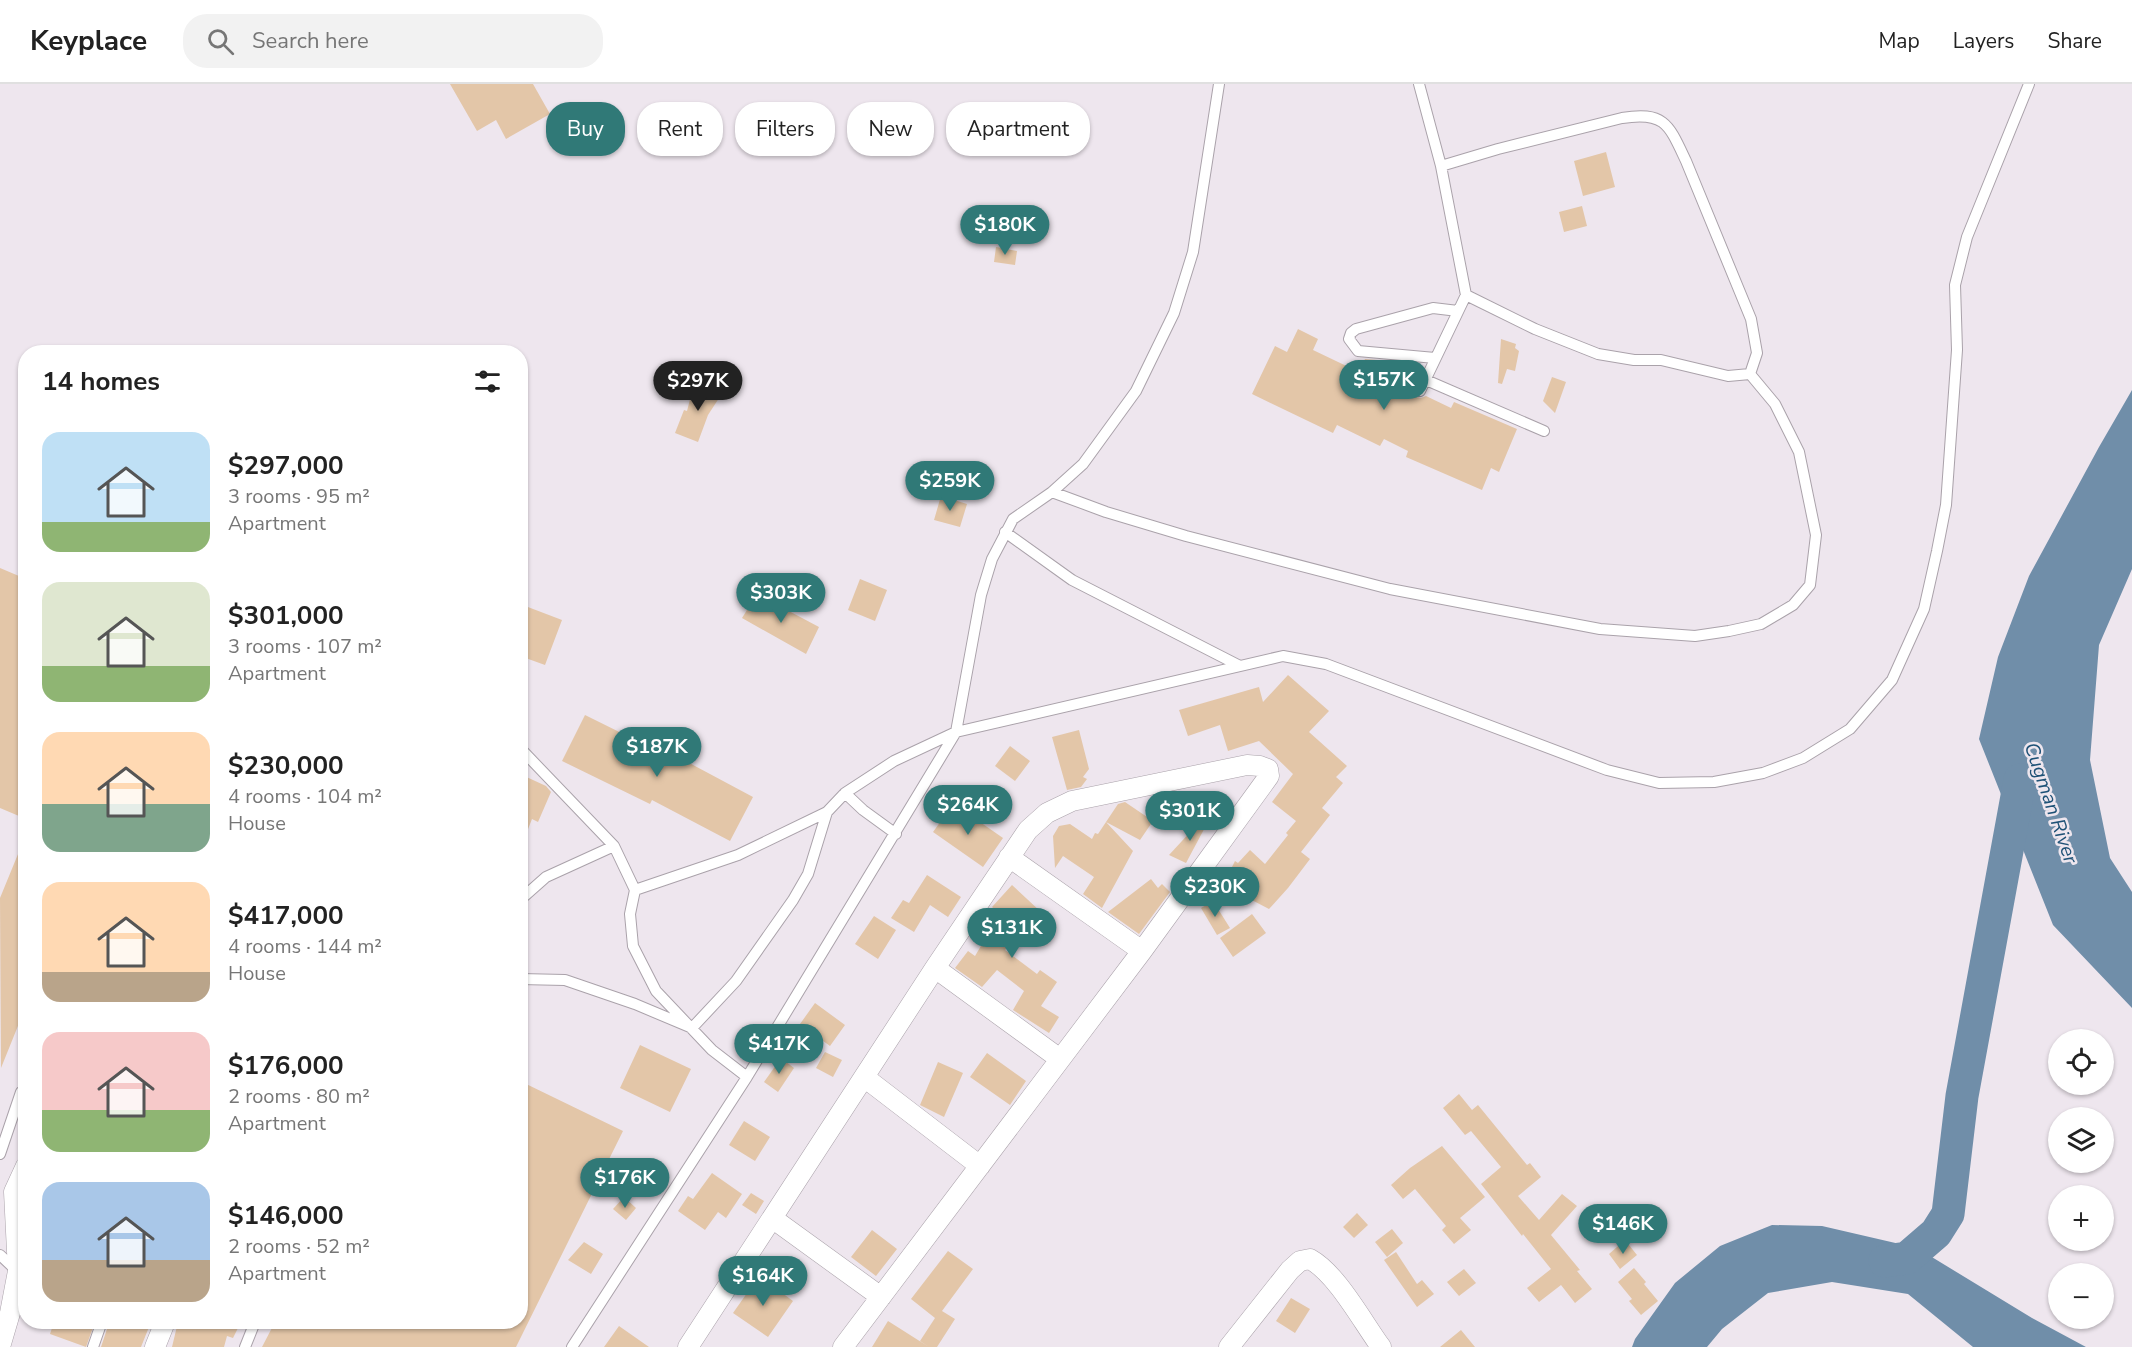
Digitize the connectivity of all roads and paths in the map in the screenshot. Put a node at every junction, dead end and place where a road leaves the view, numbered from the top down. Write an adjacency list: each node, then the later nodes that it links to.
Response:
1 (1219, 84): 12 (lane)
2 (1419, 84): 4 (lane)
3 (2029, 84): 14 (lane)
4 (1441, 166): 5 (lane); 8 (lane)
5 (1466, 295): 6 (lane); 8 (lane)
6 (1458, 311): 7 (lane); 7 (lane)
7 (1435, 358): 9 (lane)
8 (1750, 374): 12 (lane)
9 (1426, 380): 10 (lane); 11 (lane)
10 (1420, 391)
11 (1544, 431)
12 (1052, 492): 13 (lane)
13 (1005, 532): 14 (lane); 15 (lane)
14 (1238, 665): 15 (lane)
15 (956, 732): 17 (lane); 19 (lane)
16 (528, 756): 20 (lane)
17 (845, 793): 18 (lane); 19 (lane)
18 (826, 812): 22 (lane); 27 (lane)
19 (896, 834): 29 (lane)
20 (614, 846): 22 (lane); 23 (lane)
21 (1009, 857): 24 (street); 24 (street); 25 (street)
22 (634, 890): 27 (lane)
23 (528, 893)
24 (1142, 951): 28 (street)
25 (934, 968): 28 (street); 30 (street)
26 (528, 979): 27 (lane)
27 (692, 1028): 29 (lane)
28 (1059, 1059): 33 (street)
29 (747, 1077): 47 (lane)
30 (864, 1077): 33 (street); 35 (street)
31 (18, 1101): 32 (lane)
32 (0, 1154)
33 (980, 1166): 38 (street)
34 (18, 1183): 37 (street)
35 (772, 1218): 38 (street); 48 (street)
36 (0, 1255): 37 (lane)
37 (18, 1271): 39 (street)
38 (881, 1297): 49 (street)
39 (5, 1314): 43 (street)
40 (99, 1329): 44 (lane)
41 (162, 1329): 45 (street)
42 (252, 1329): 46 (lane)
43 (0, 1347)
44 (93, 1347)
45 (155, 1347)
46 (245, 1347)
47 (572, 1347)
48 (688, 1347)
49 (843, 1347)
50 (1229, 1347): 51 (street)
51 (1381, 1347)

